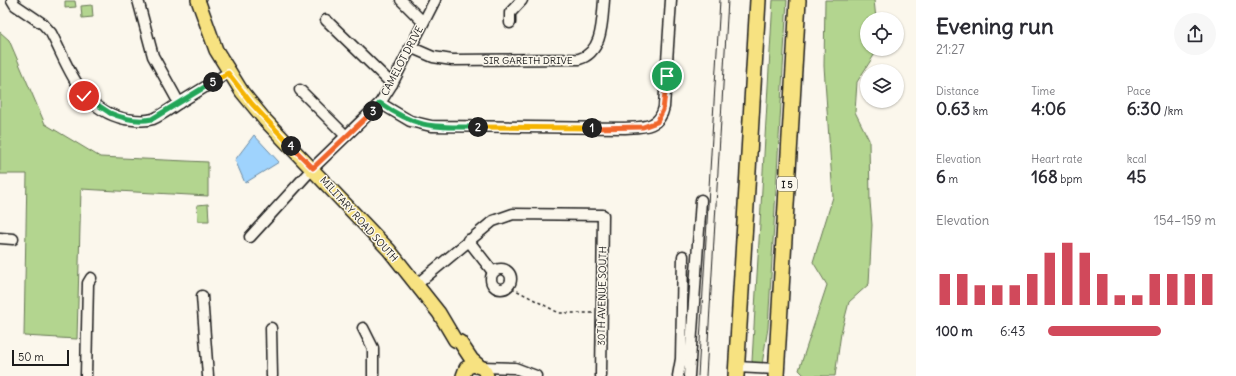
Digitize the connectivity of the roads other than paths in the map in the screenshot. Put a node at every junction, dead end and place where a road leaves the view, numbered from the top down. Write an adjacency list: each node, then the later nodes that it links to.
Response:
1 (12, 0): 18 (street)
2 (138, 0): 18 (street)
3 (198, 0): 15 (main road, MILITARY ROAD SOUTH)
4 (401, 0): 12 (street)
5 (435, 0): 12 (street, CAMELOT DRIVE)
6 (522, 0): 13 (street)
7 (604, 0): 14 (street, SIR GARETH DRIVE)
8 (671, 0): 19 (street)
9 (758, 0): 36 (highway)
10 (798, 0): 37 (highway, I 5)
11 (326, 20): 16 (street)
12 (423, 22): 14 (street, CAMELOT DRIVE)
13 (510, 23)
14 (410, 47): 16 (street, CAMELOT DRIVE)
15 (228, 73): 18 (street); 21 (main road, MILITARY ROAD SOUTH)
16 (392, 84): 19 (street, CAMELOT DRIVE)
17 (300, 90): 20 (street)
18 (179, 103)
19 (380, 103): 20 (street, CAMELOT DRIVE)
20 (346, 136): 21 (street, CAMELOT DRIVE)
21 (313, 168): 23 (street, CAMELOT DRIVE); 30 (main road, MILITARY ROAD SOUTH)
22 (701, 200): 46 (street)
23 (250, 237)
24 (0, 238): 25 (street)
25 (13, 239)
26 (468, 240): 28 (street); 30 (street); 44 (street, 30TH AVENUE SOUTH)
27 (683, 256): 45 (street)
28 (493, 272)
29 (91, 278): 39 (street)
30 (416, 285): 34 (main road, MILITARY ROAD SOUTH)
31 (202, 296): 40 (street)
32 (271, 328): 41 (street)
33 (363, 328): 42 (street)
34 (455, 340): 35 (main road, MILITARY ROAD SOUTH); 38 (main road, MILITARY ROAD SOUTH)
35 (484, 371): 38 (main road); 43 (street)
36 (736, 372): 37 (street)
37 (776, 372)
38 (463, 375)
39 (86, 376)
40 (208, 376)
41 (272, 376)
42 (373, 376)
43 (536, 376)
44 (601, 376)
45 (678, 376)
46 (689, 376)

